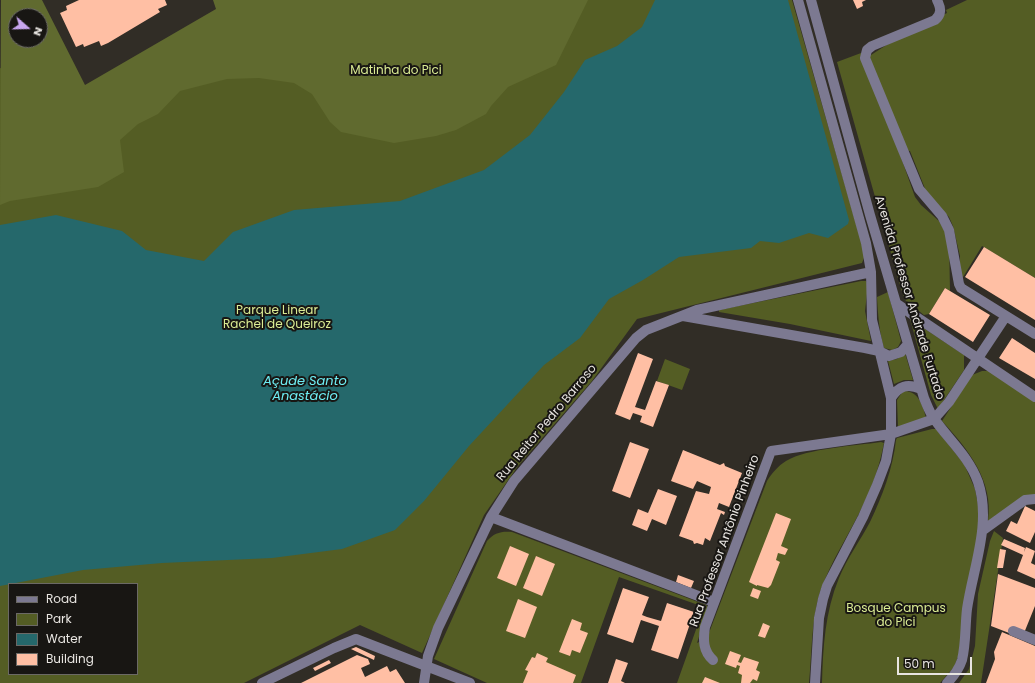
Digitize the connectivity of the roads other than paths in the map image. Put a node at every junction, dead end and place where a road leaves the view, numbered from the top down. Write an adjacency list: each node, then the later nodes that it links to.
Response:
1 (798, 0): 4 (street, Avenida Professor Andrade Furtado)
2 (811, 0): 5 (street, Avenida Professor Andrade Furtado)
3 (937, 0): 7 (street)
4 (872, 272): 6 (street, Rua Reitor Pedro Barroso); 10 (street, Avenida Professor Andrade Furtado)
5 (897, 304): 9 (street, Avenida Professor Andrade Furtado); 11 (street)
6 (683, 316): 10 (street); 18 (street, Rua Reitor Pedro Barroso)
7 (1006, 316): 8 (street); 11 (street)
8 (1035, 334)
9 (908, 344): 10 (street); 12 (street, Avenida Professor Andrade Furtado)
10 (879, 351): 14 (street, Avenida Professor Andrade Furtado)
11 (978, 357): 13 (street); 15 (street)
12 (921, 388): 14 (street); 15 (street, Avenida Professor Andrade Furtado)
13 (1035, 397)
14 (891, 398): 16 (street, Avenida Professor Andrade Furtado)
15 (934, 419): 16 (street); 19 (street, Avenida Professor Andrade Furtado)
16 (891, 434): 20 (street, Rua Professor Antônio Pinheiro); 28 (street, Avenida Professor Andrade Furtado)
17 (1035, 499): 19 (street)
18 (491, 516): 20 (street); 24 (street, Rua Reitor Pedro Barroso)
19 (982, 531): 29 (street, Avenida Professor Andrade Furtado)
20 (714, 602): 23 (street, Rua Professor Antônio Pinheiro)
21 (1013, 631): 22 (street)
22 (1035, 640)
23 (713, 660)
24 (427, 666): 25 (street); 26 (street, Rua Reitor Pedro Barroso); 27 (street)
25 (262, 683)
26 (424, 683)
27 (470, 683)
28 (815, 683)
29 (947, 683)

